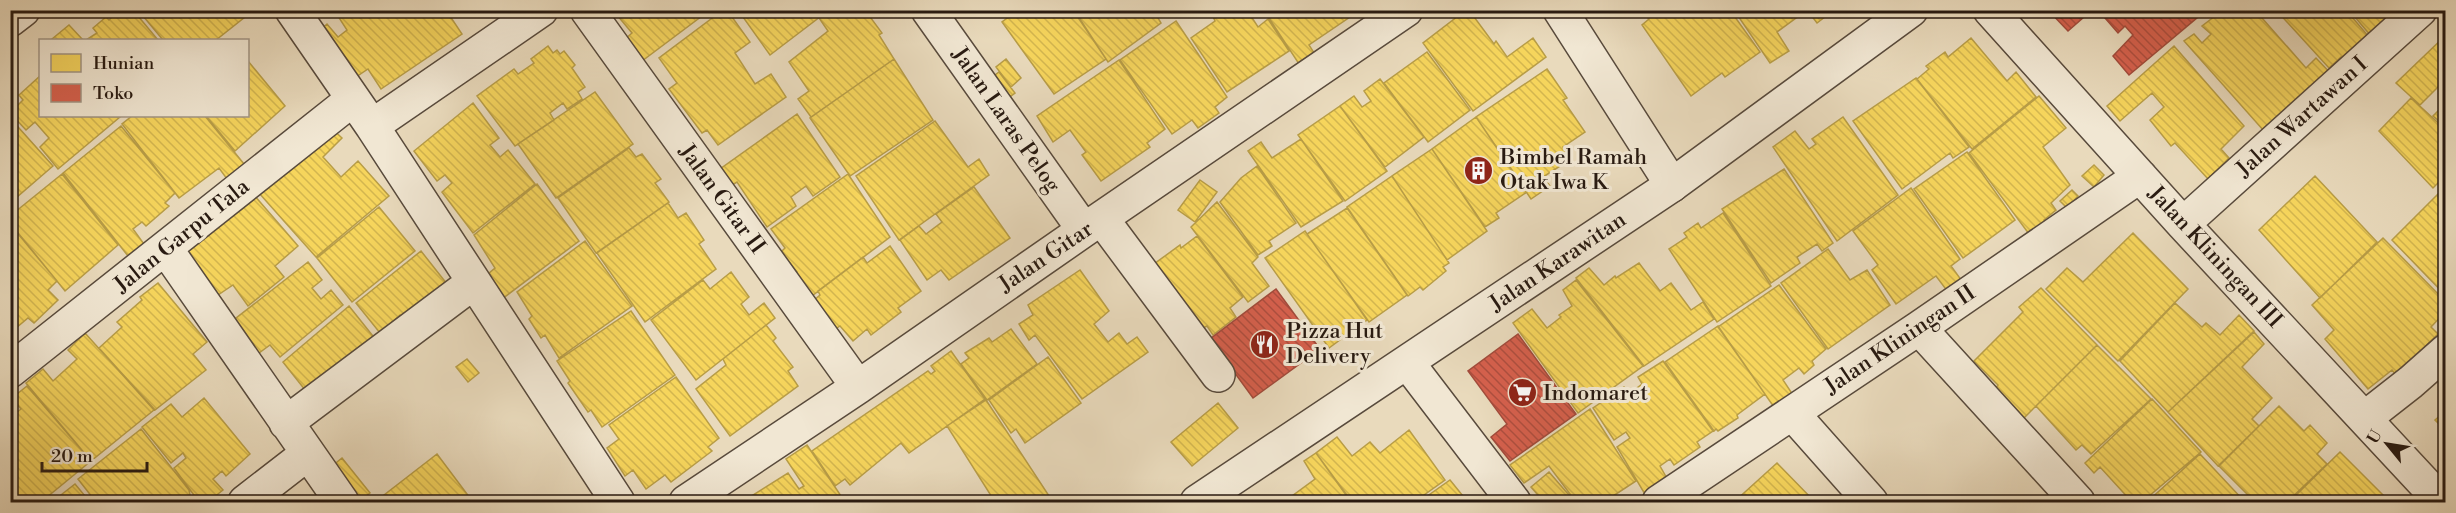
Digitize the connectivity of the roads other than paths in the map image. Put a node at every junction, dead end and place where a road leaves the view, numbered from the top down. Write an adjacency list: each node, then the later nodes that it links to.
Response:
1 (23, 10): 11 (street)
2 (292, 10): 12 (street)
3 (541, 10): 13 (street)
4 (587, 10): 25 (street, Jalan Gitar II)
5 (1406, 10): 16 (street, Jalan Gitar)
6 (1560, 10): 15 (street)
7 (1911, 10): 15 (street, Jalan Karawitan)
8 (1990, 10): 14 (street, Jalan Kliningan III)
9 (2420, 10): 17 (street, Jalan Wartawan I)
10 (935, 13): 16 (street, Jalan Laras Pelog)
11 (10, 20)
12 (353, 99): 13 (street); 18 (street, Jalan Garpu Tala)
13 (372, 126): 19 (street)
14 (2140, 176): 17 (street, Jalan Kliningan III); 20 (street, Jalan Kliningan II)
15 (1672, 185): 22 (street, Jalan Karawitan)
16 (1093, 224): 24 (street, Jalan Laras Pelog); 25 (street, Jalan Gitar)
17 (2183, 224): 27 (street, Jalan Kliningan III)
18 (166, 249): 23 (street, Jalan Garpu Tala); 28 (street)
19 (474, 282): 28 (street); 32 (street)
20 (1919, 328): 26 (street, Jalan Kliningan II); 38 (street)
21 (2445, 351): 27 (street)
22 (1407, 362): 34 (street, Jalan Karawitan); 35 (street)
23 (10, 371)
24 (1218, 375)
25 (858, 387): 33 (street, Jalan Gitar)
26 (1792, 413): 36 (street, Jalan Kliningan II); 37 (street)
27 (2366, 418): 39 (street, Jalan Kliningan III)
28 (286, 423): 29 (street)
29 (308, 454): 30 (street); 31 (street)
30 (244, 502)
31 (342, 502)
32 (618, 502)
33 (686, 502)
34 (1197, 502)
35 (1514, 502)
36 (1659, 502)
37 (1871, 502)
38 (2078, 502)
39 (2442, 502)

